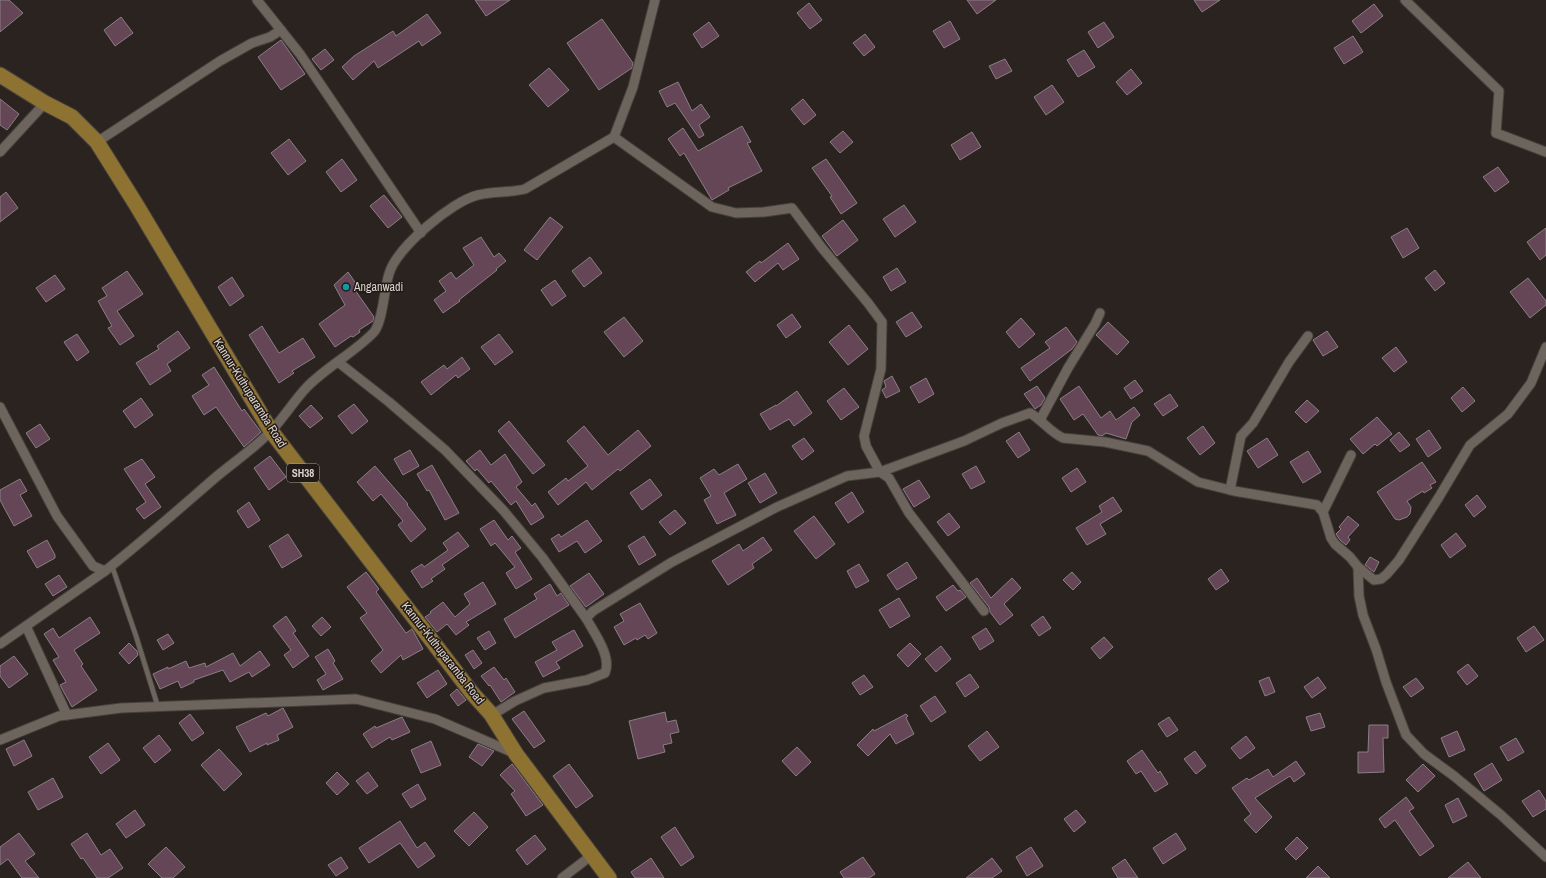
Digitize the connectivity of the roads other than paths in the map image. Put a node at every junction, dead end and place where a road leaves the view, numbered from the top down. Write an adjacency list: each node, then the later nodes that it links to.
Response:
1 (257, 0): 4 (street)
2 (655, 0): 7 (street)
3 (1405, 0): 10 (street)
4 (281, 30): 8 (street); 11 (street)
5 (0, 75): 6 (main road, Kannur-Kuthuparamba Road / SH38)
6 (45, 103): 8 (main road, Kannur-Kuthuparamba Road / SH38); 9 (street)
7 (614, 137): 11 (street); 20 (street)
8 (97, 142): 18 (main road, Kannur-Kuthuparamba Road / SH38)
9 (0, 152)
10 (1546, 152)
11 (421, 233): 15 (street)
12 (1100, 313): 17 (street)
13 (1308, 336): 21 (street)
14 (1546, 347): 23 (street)
15 (338, 362): 18 (street); 26 (street)
16 (0, 407): 24 (street)
17 (1040, 420): 20 (street); 21 (street)
18 (271, 431): 24 (street); 31 (main road, Kannur-Kuthuparamba Road / SH38)
19 (1351, 455): 22 (street)
20 (880, 472): 25 (street); 26 (street)
21 (1230, 490): 22 (street)
22 (1323, 512): 23 (street)
23 (1358, 567): 35 (street)
24 (109, 569): 27 (street); 29 (lane)
25 (984, 611)
26 (586, 618): 31 (street)
27 (26, 626): 28 (street); 30 (street)
28 (0, 644)
29 (158, 707): 30 (street); 33 (street)
30 (67, 715): 32 (street)
31 (492, 715): 33 (main road, Kannur-Kuthuparamba Road / SH38)
32 (0, 740)
33 (516, 754): 34 (main road, Kannur-Kuthuparamba Road / SH38)
34 (592, 854): 36 (street); 37 (main road, Kannur-Kuthuparamba Road / SH38)
35 (1546, 857)
36 (562, 878)
37 (610, 878)

